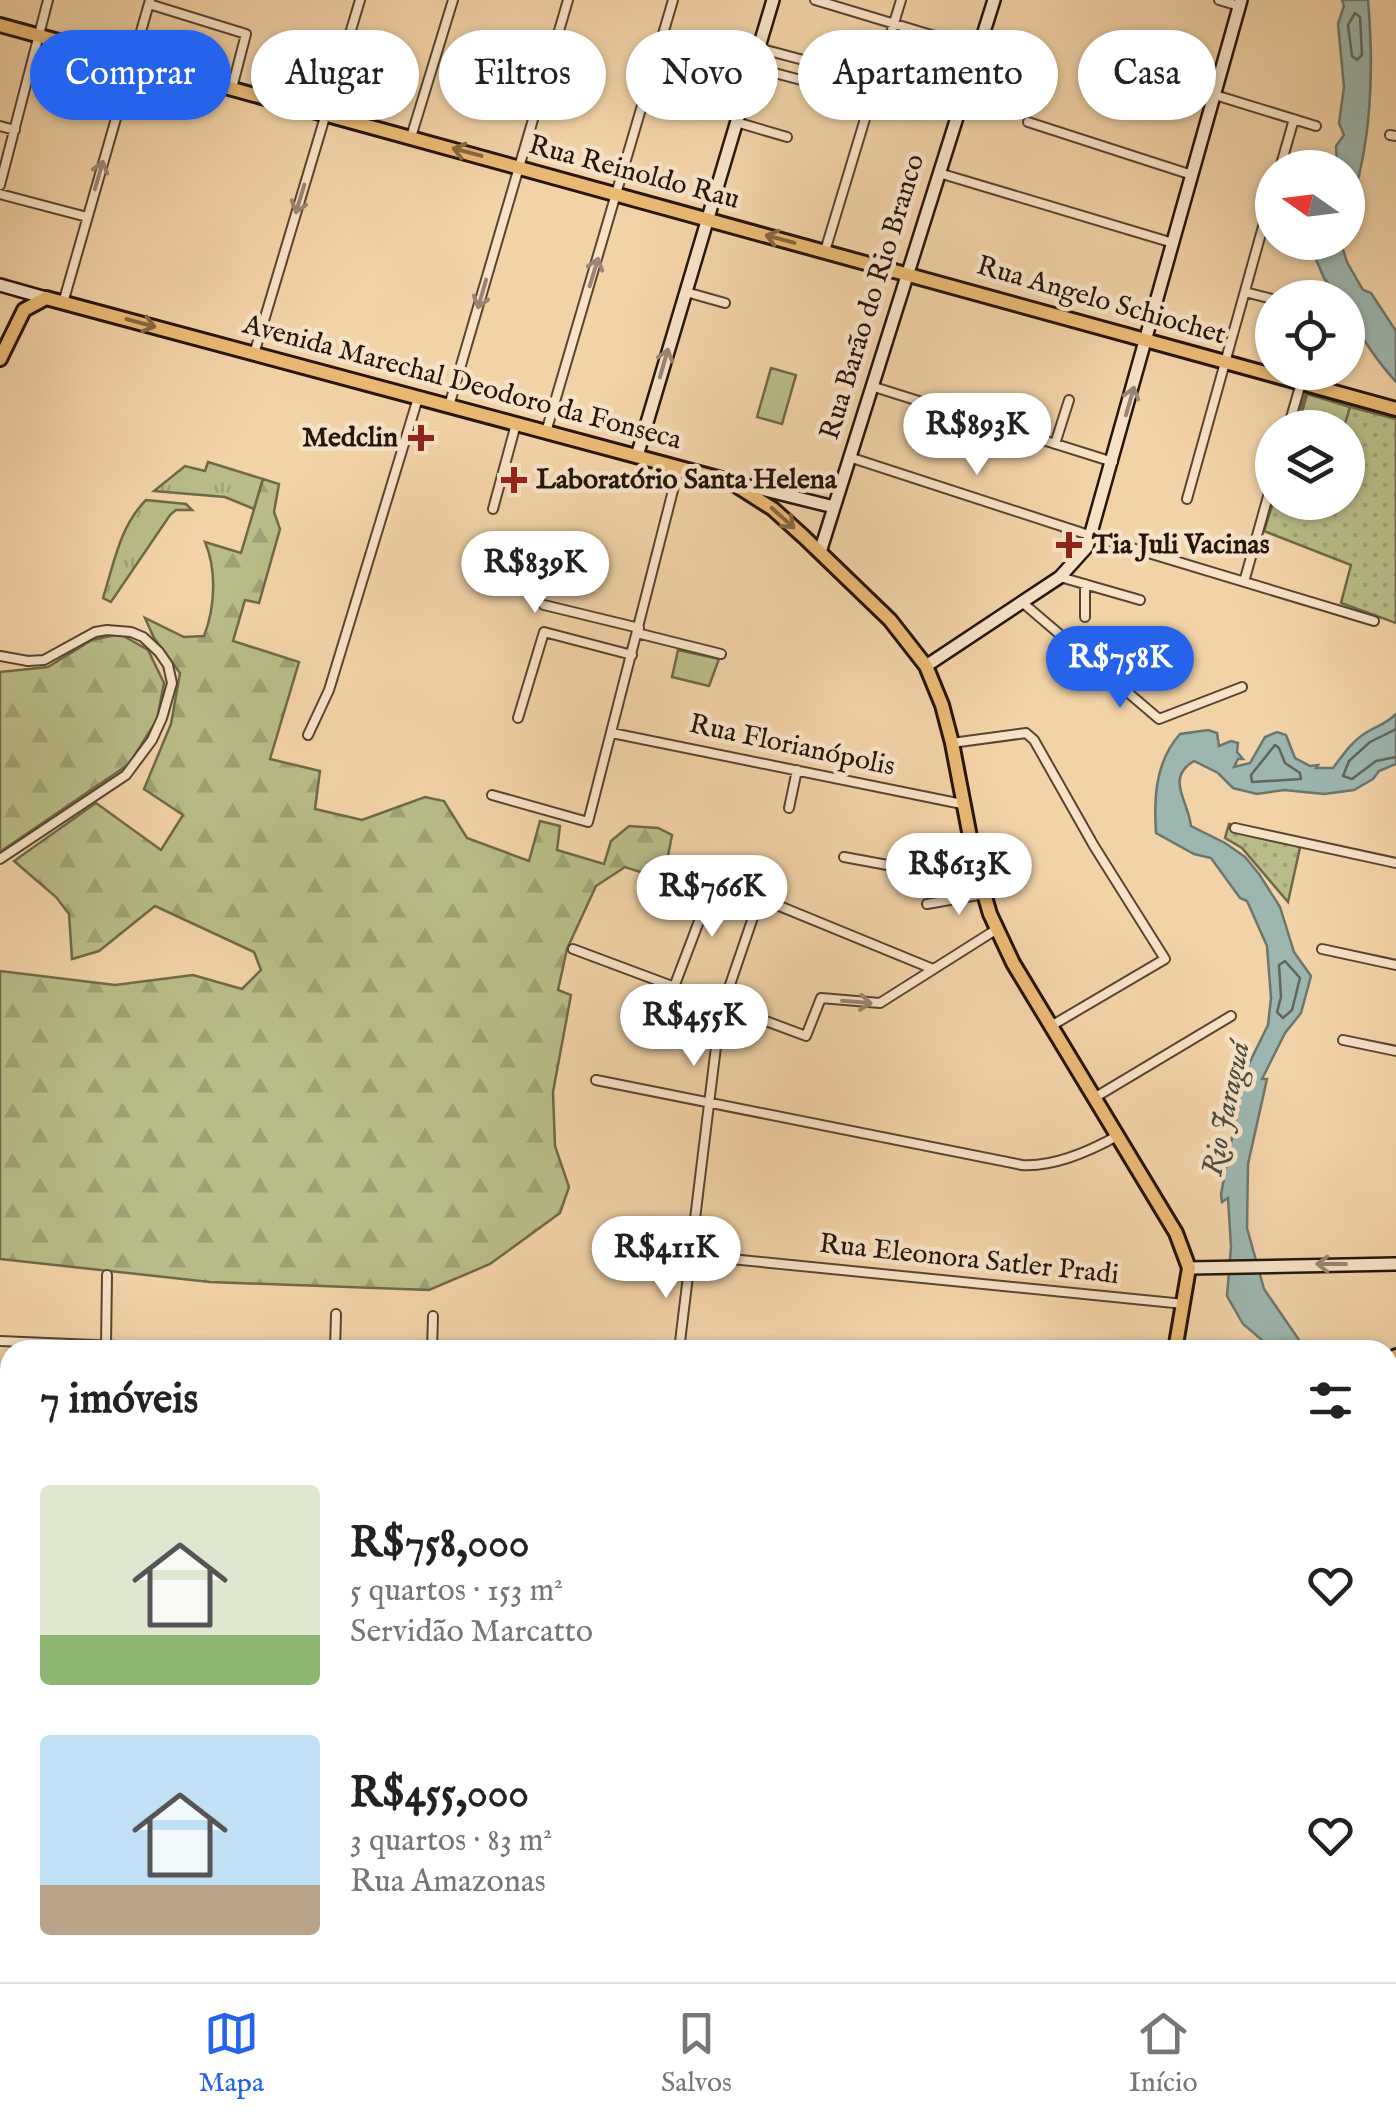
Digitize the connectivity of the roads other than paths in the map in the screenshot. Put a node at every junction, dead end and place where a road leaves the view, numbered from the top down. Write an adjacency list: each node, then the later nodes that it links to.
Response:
1 (48, 0): 15 (street)
2 (360, 0): 17 (street)
3 (452, 0): 38 (street)
4 (568, 0): 41 (street)
5 (673, 0): 46 (street)
6 (772, 0): 18 (street)
7 (814, 0): 13 (street)
8 (901, 0): 13 (street)
9 (994, 0): 20 (street, Rua Barão do Rio Branco)
10 (1219, 0): 12 (street)
11 (149, 2): 16 (street); 23 (street)
12 (1240, 3): 24 (street)
13 (893, 24): 19 (street); 50 (street)
14 (0, 25): 21 (main road, Rua Reinoldo Rau)
15 (40, 30)
16 (141, 30)
17 (351, 30)
18 (763, 30)
19 (913, 30)
20 (984, 30)
21 (30, 33)
22 (30, 71): 37 (street)
23 (232, 88): 25 (main road, Rua Reinoldo Rau)
24 (1216, 91)
25 (251, 93)
26 (1216, 95): 27 (street)
27 (1294, 119): 36 (street); 40 (street)
28 (115, 120): 47 (street, one-way to 28)
29 (324, 120): 61 (street, one-way to 61)
30 (351, 120): 38 (main road, Rua Reinoldo Rau)
31 (956, 120): 42 (street, Rua Barão do Rio Branco)
32 (1208, 120): 43 (street)
33 (736, 122): 39 (street); 48 (street)
34 (1028, 122): 43 (street)
35 (0, 126): 37 (street)
36 (1316, 126)
37 (15, 130): 44 (street)
38 (411, 137): 41 (main road, Rua Reinoldo Rau, one-way to 38)
39 (787, 137)
40 (1285, 150)
41 (520, 167): 46 (main road, Rua Reinoldo Rau); 69 (street, one-way to 69)
42 (939, 173): 49 (street); 52 (street, Rua Barão do Rio Branco)
43 (1192, 174): 49 (street)
44 (0, 185)
45 (0, 194): 47 (street)
46 (618, 194): 48 (main road, Rua Reinoldo Rau); 72 (street, one-way to 46)
47 (87, 217): 58 (street)
48 (706, 218): 50 (main road, Rua Reinoldo Rau, one-way to 48); 54 (street)
49 (1173, 243): 60 (street)
50 (826, 251): 52 (main road, Rua Reinoldo Rau)
51 (1255, 256): 55 (street)
52 (908, 274): 60 (main road, Rua Angelo Schiochet); 65 (street, Rua Barão do Rio Branco)
53 (0, 285): 57 (street, Avenida Marechal Deodoro da Fonseca)
54 (685, 292): 59 (street); 74 (street, one-way to 54)
55 (1245, 292): 56 (street); 63 (street)
56 (1255, 295)
57 (46, 298): 58 (main road, Avenida Marechal Deodoro da Fonseca); 62 (main road)
58 (63, 303): 61 (main road, Avenida Marechal Deodoro da Fonseca, one-way to 61)
59 (725, 304)
60 (1147, 340): 63 (main road, Rua Angelo Schiochet); 76 (street, one-way to 60)
61 (254, 354): 67 (main road, Avenida Marechal Deodoro da Fonseca)
62 (0, 359)
63 (1225, 362): 64 (main road, Rua Angelo Schiochet); 79 (street)
64 (1255, 370)
65 (871, 386): 73 (street); 75 (street, Rua Barão do Rio Branco)
66 (1326, 390): 70 (main road, Rua Angelo Schiochet)
67 (418, 398): 69 (main road, Avenida Marechal Deodoro da Fonseca); 101 (street)
68 (1069, 400): 73 (street)
69 (450, 406): 71 (main road, Avenida Marechal Deodoro da Fonseca)
70 (1395, 409)
71 (516, 424): 72 (main road, Avenida Marechal Deodoro da Fonseca); 81 (street)
72 (546, 432): 74 (main road, Avenida Marechal Deodoro da Fonseca)
73 (1055, 444): 76 (street)
74 (637, 456): 77 (main road, Avenida Marechal Deodoro da Fonseca)
75 (849, 457): 80 (street, Rua Barão do Rio Branco); 83 (street)
76 (1113, 462): 83 (street)
77 (678, 467): 78 (main road, Avenida Marechal Deodoro da Fonseca); 93 (street)
78 (729, 481): 80 (street); 84 (main road, Avenida Marechal Deodoro da Fonseca, one-way to 84)
79 (1186, 499)
80 (834, 507): 84 (street, Rua Barão do Rio Branco)
81 (493, 509)
82 (1261, 520): 86 (street)
83 (1092, 536): 85 (street); 86 (street)
84 (820, 552): 97 (main road, Avenida Marechal Deodoro da Fonseca)
85 (1060, 578): 87 (street); 89 (street)
86 (1244, 582): 92 (street)
87 (1085, 584): 88 (street); 91 (street)
88 (1140, 600)
89 (1024, 603): 97 (street); 98 (street)
90 (544, 606): 93 (street)
91 (1085, 617)
92 (1374, 621)
93 (638, 630): 94 (street); 95 (street)
94 (721, 654)
95 (632, 655): 99 (street); 100 (street)
96 (0, 656): 109 (street)
97 (926, 666): 102 (main road, Avenida Marechal Deodoro da Fonseca)
98 (1242, 687)
99 (518, 718)
100 (612, 732): 103 (street, Rua Florianópolis); 104 (street)
101 (308, 735)
102 (952, 742): 105 (main road, Avenida Marechal Deodoro da Fonseca); 125 (street)
103 (797, 770): 105 (street, Rua Florianópolis); 106 (street)
104 (492, 795)
105 (962, 804): 111 (main road, Avenida Marechal Deodoro da Fonseca)
106 (789, 808)
107 (1236, 828): 112 (street)
108 (844, 857): 111 (street)
109 (0, 859)
110 (672, 862): 113 (street)
111 (974, 863): 114 (main road, Avenida Marechal Deodoro da Fonseca)
112 (1396, 863)
113 (716, 879): 115 (street); 122 (street)
114 (984, 894): 116 (street); 117 (main road, Avenida Marechal Deodoro da Fonseca)
115 (760, 897): 121 (street); 123 (street)
116 (926, 904)
117 (997, 929): 121 (street); 125 (main road, Avenida Marechal Deodoro da Fonseca)
118 (1322, 949): 120 (street)
119 (573, 950): 122 (street)
120 (1396, 965)
121 (933, 968): 123 (street, one-way to 121)
122 (674, 986): 123 (street)
123 (722, 1004): 130 (street)
124 (1231, 1016): 129 (street)
125 (1052, 1026): 129 (main road, Avenida Marechal Deodoro da Fonseca)
126 (1343, 1040): 127 (street)
127 (1396, 1051)
128 (596, 1080): 130 (street)
129 (1094, 1098): 131 (main road, Avenida Marechal Deodoro da Fonseca)
130 (709, 1102): 131 (street); 132 (street)
131 (1117, 1136): 134 (main road, Avenida Marechal Deodoro da Fonseca)
132 (690, 1255): 136 (street, Rua Eleonora Satler Pradi); 142 (street)
133 (1396, 1264): 134 (street, one-way to 134)
134 (1189, 1268): 136 (main road)
135 (107, 1275): 139 (street)
136 (1184, 1304): 143 (main road)
137 (336, 1314): 140 (street)
138 (433, 1316): 141 (street)
139 (106, 1340)
140 (335, 1340)
141 (432, 1340)
142 (680, 1340)
143 (1177, 1340)

